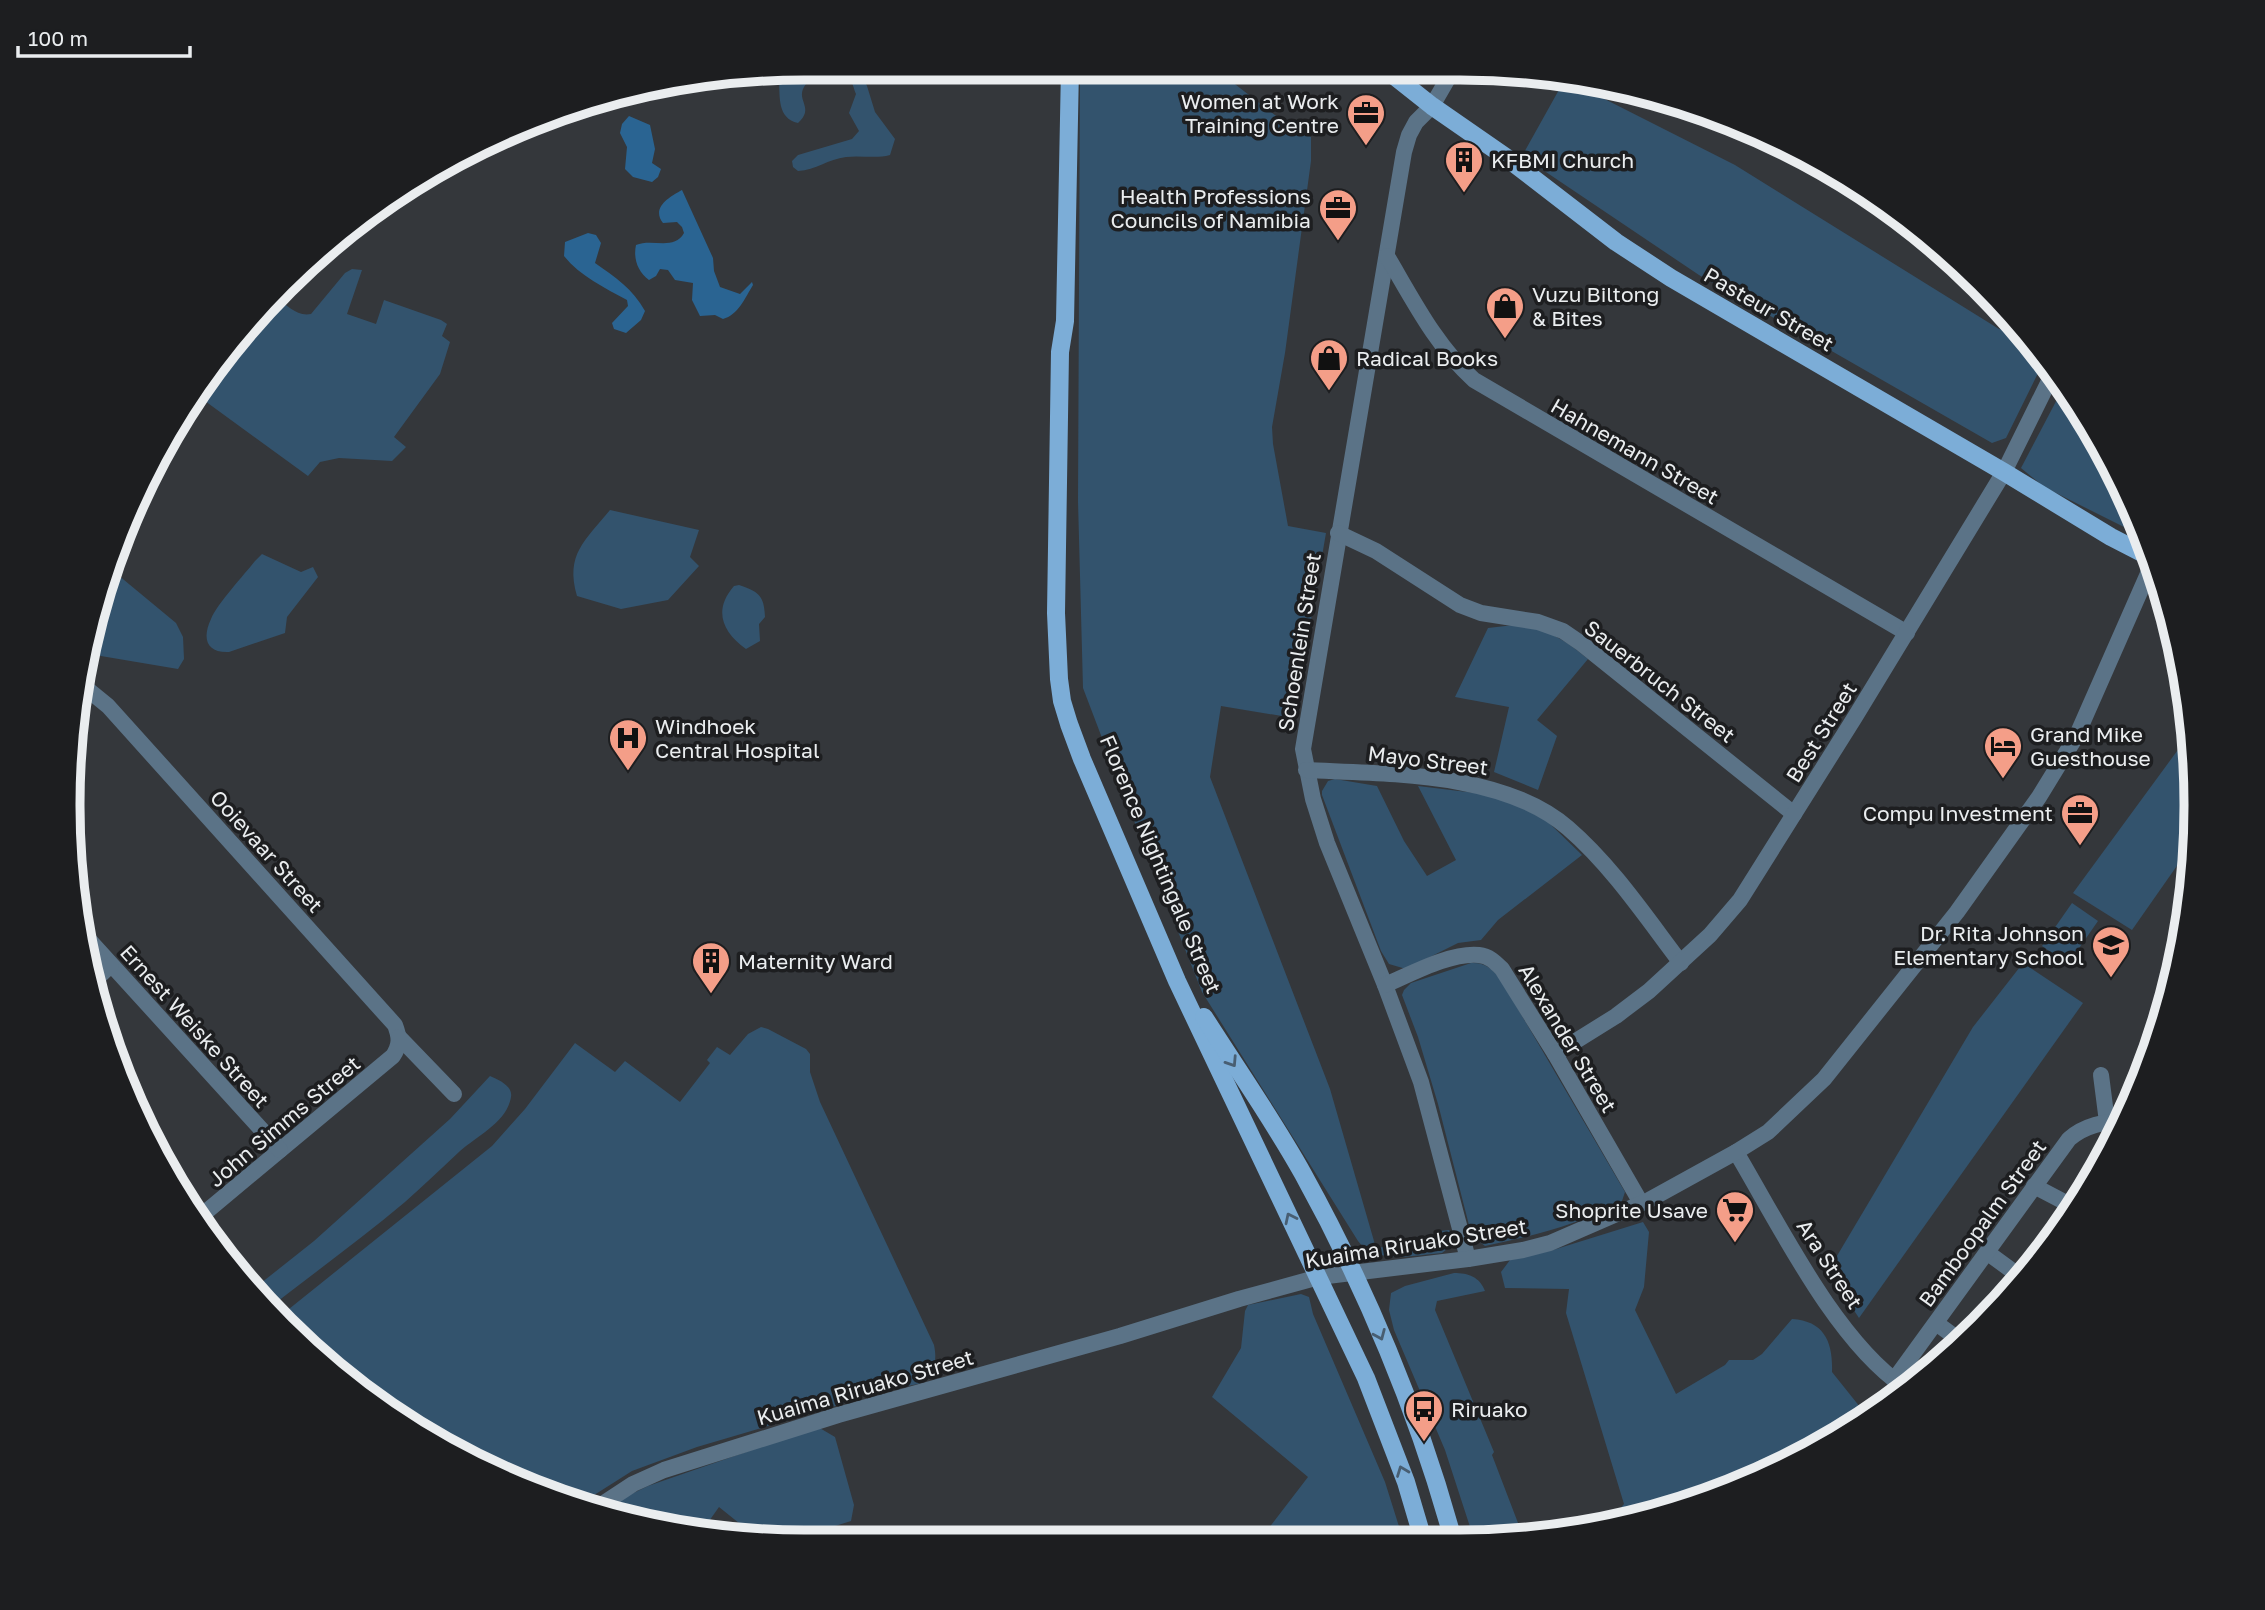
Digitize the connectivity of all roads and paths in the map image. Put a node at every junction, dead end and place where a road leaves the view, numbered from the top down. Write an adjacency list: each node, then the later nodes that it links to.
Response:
1 (1070, 80): 6 (main road, Florence Nightingale Street)
2 (1399, 80): 4 (main road, Pasteur Street)
3 (1447, 80): 4 (street, Schoenlein Street)
4 (1432, 106): 5 (street, Schoenlein Street); 8 (main road, Pasteur Street)
5 (1387, 256): 9 (street, Schoenlein Street); 12 (street, Hahnemann Street)
6 (1065, 321): 35 (main road, Florence Nightingale Street, one-way to 35); 37 (main road, Florence Nightingale Street, one-way to 6)
7 (2048, 383): 8 (street, Best Street)
8 (2004, 472): 10 (main road, Pasteur Street); 12 (street, Best Street)
9 (1338, 533): 14 (street, Schoenlein Street); 15 (street, Sauerbruch Street)
10 (2138, 550)
11 (2147, 576): 28 (street, Kuaima Riruako Street)
12 (1907, 633): 15 (street, Best Street)
13 (90, 691): 21 (street, Ooievaar Street)
14 (1306, 770): 17 (street, Mayo Street); 20 (street, Schoenlein Street)
15 (1794, 814): 17 (street, Best Street)
16 (94, 946): 18 (street, Ernest Weiske Street)
17 (1681, 963): 22 (street, Best Street)
18 (111, 965): 19 (street); 27 (street, Ernest Weiske Street)
19 (101, 975)
20 (1385, 985): 22 (street, Alexander Street); 34 (street, Schoenlein Street)
21 (399, 1037): 24 (street, Ooievaar Street); 27 (street, John Simms Street)
22 (1555, 1054): 31 (street, Alexander Street)
23 (2101, 1075): 26 (street)
24 (454, 1094)
25 (2112, 1121): 26 (street, Bamboopalm Street)
26 (2107, 1122): 29 (street, Bamboopalm Street)
27 (280, 1150): 32 (street, John Simms Street)
28 (1736, 1152): 31 (street, Kuaima Riruako Street); 41 (street, Ara Street)
29 (2034, 1186): 30 (street); 33 (street, Bamboopalm Street)
30 (2065, 1202)
31 (1641, 1203): 34 (street, Kuaima Riruako Street)
32 (206, 1212)
33 (1988, 1253): 36 (street); 38 (street, Bamboopalm Street)
34 (1468, 1259): 35 (street, Kuaima Riruako Street)
35 (1353, 1272): 37 (street, Kuaima Riruako Street); 44 (main road, Florence Nightingale Street, one-way to 44)
36 (2014, 1272)
37 (1319, 1277): 42 (street, Kuaima Riruako Street); 43 (main road, Florence Nightingale Street, one-way to 37)
38 (1936, 1323): 39 (street); 40 (street, Bamboopalm Street)
39 (1953, 1335)
40 (1902, 1379)
41 (1897, 1383)
42 (606, 1502)
43 (1420, 1530)
44 (1450, 1530)

